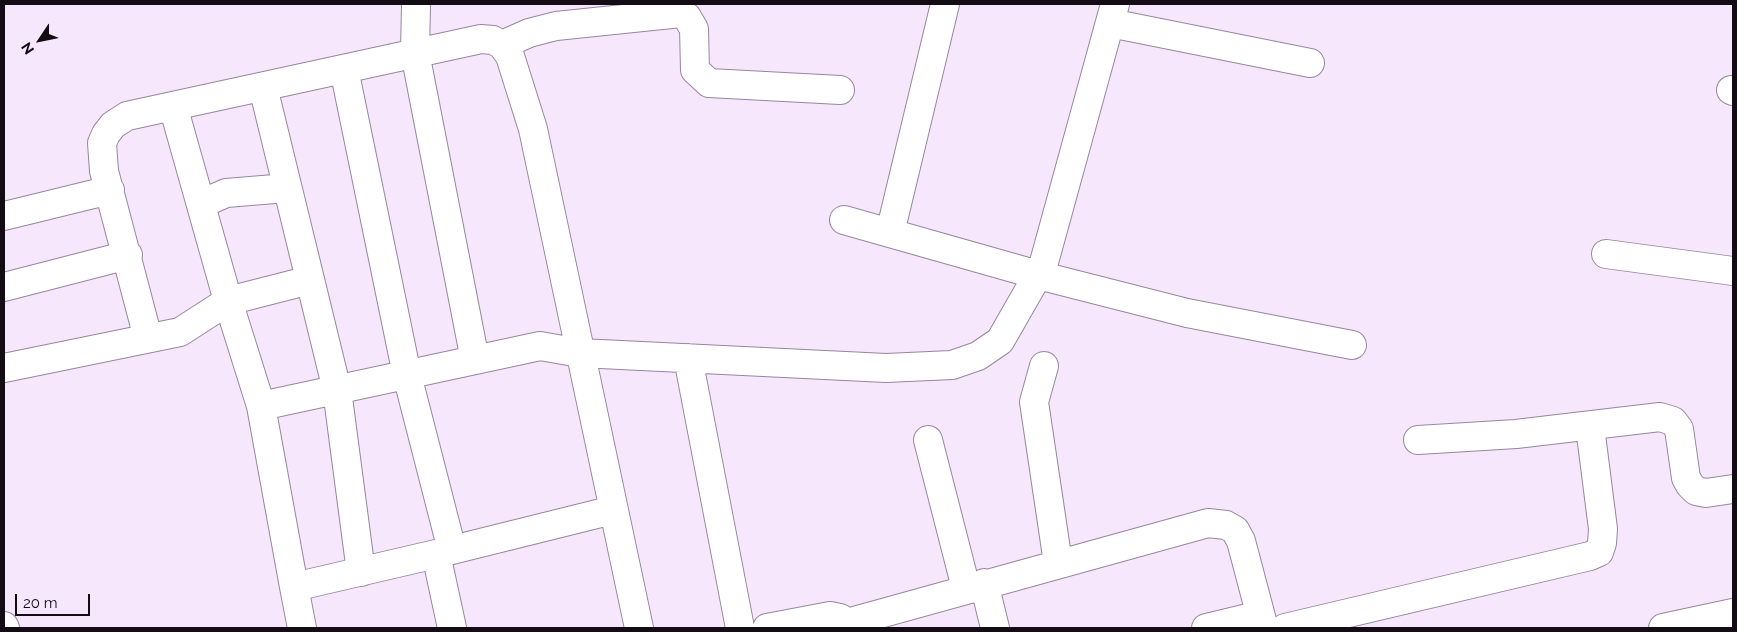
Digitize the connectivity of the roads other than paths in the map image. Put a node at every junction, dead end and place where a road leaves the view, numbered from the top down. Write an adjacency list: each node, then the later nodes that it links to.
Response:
1 (416, 4): 5 (street)
2 (945, 4): 16 (street)
3 (1113, 14): 6 (street); 20 (street)
4 (502, 45): 5 (street); 9 (street); 26 (street)
5 (415, 53): 7 (street); 28 (street)
6 (1310, 63)
7 (344, 69): 8 (street); 31 (street)
8 (263, 87): 10 (street); 11 (street)
9 (840, 90)
10 (173, 106): 12 (street); 13 (street)
11 (287, 188): 13 (street); 21 (street)
12 (110, 190): 14 (street); 18 (street)
13 (201, 204): 23 (street)
14 (4, 216)
15 (844, 220): 16 (street)
16 (890, 233): 20 (street)
17 (1606, 254): 19 (street)
18 (128, 255): 22 (street); 24 (street)
19 (1733, 271)
20 (1038, 275): 25 (street); 27 (street)
21 (310, 280): 23 (street); 32 (street)
22 (4, 287)
23 (228, 301): 24 (street); 33 (street)
24 (148, 338): 30 (street)
25 (1352, 345)
26 (580, 353): 27 (street); 28 (street); 38 (street)
27 (688, 358): 50 (street)
28 (475, 360): 31 (street)
29 (1044, 366): 40 (street)
30 (4, 368)
31 (407, 375): 32 (street); 39 (street)
32 (337, 390): 33 (street); 41 (street)
33 (260, 406): 43 (street)
34 (1590, 427): 36 (street); 37 (street); 54 (street)
35 (928, 440): 42 (street)
36 (1418, 440)
37 (1733, 489)
38 (614, 510): 39 (street); 49 (street)
39 (444, 552): 41 (street); 48 (street)
40 (1058, 563): 42 (street); 45 (street)
41 (361, 572): 43 (street)
42 (975, 586): 46 (street); 52 (street)
43 (294, 587): 47 (street)
44 (1733, 613): 55 (street)
45 (1262, 622): 53 (street)
46 (848, 626): 51 (street)
47 (302, 628)
48 (452, 628)
49 (639, 628)
50 (740, 628)
51 (767, 628)
52 (995, 628)
53 (1206, 628)
54 (1285, 628)
55 (1663, 628)

